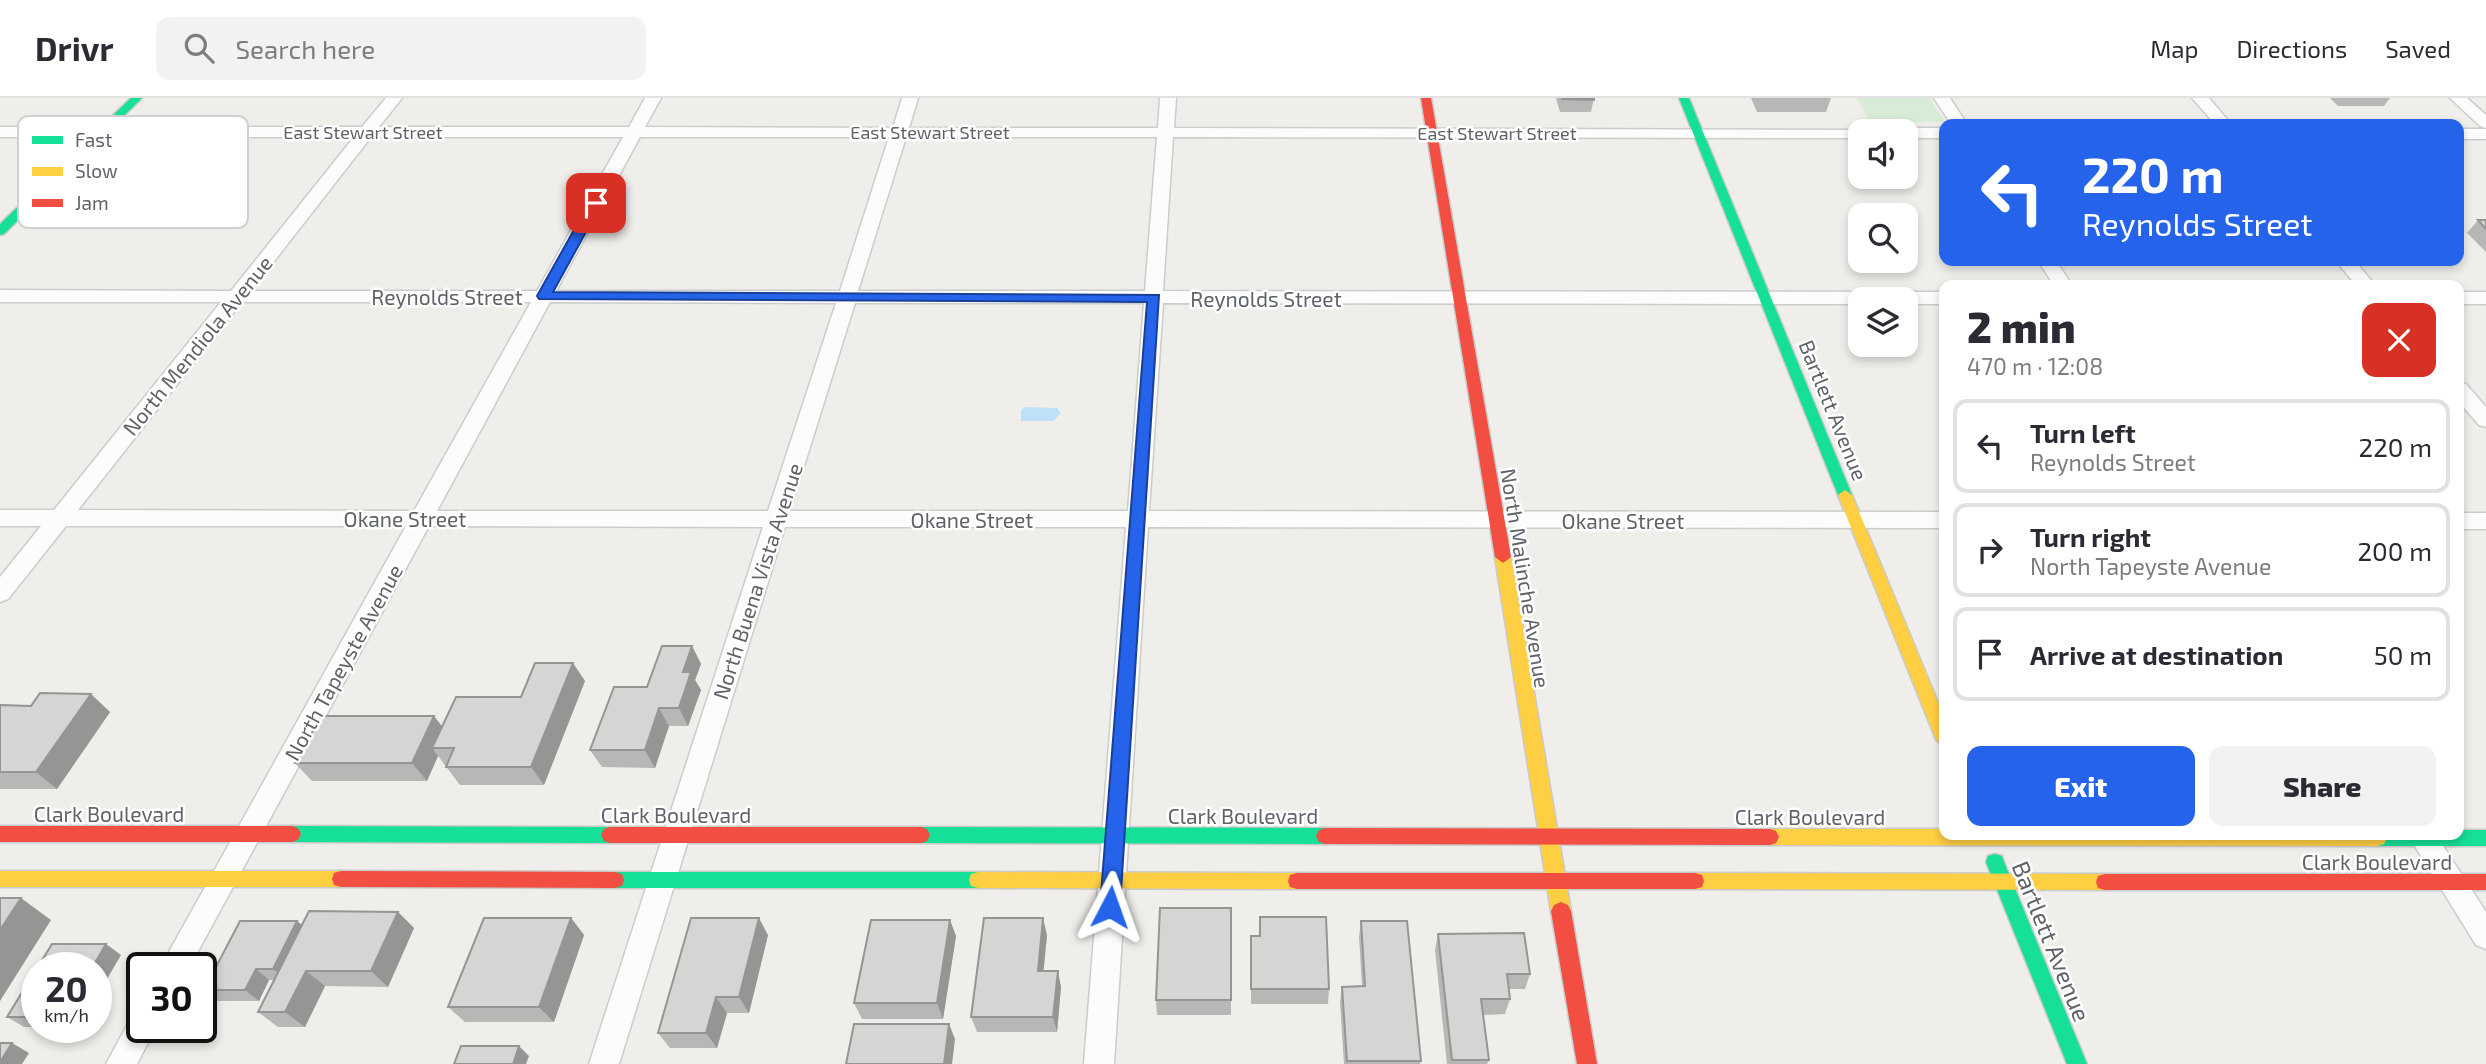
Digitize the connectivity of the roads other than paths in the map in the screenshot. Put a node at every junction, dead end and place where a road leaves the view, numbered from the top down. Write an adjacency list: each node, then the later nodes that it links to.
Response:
1 (137, 98): 11 (main road)
2 (394, 98): 18 (street, North Mendiola Avenue)
3 (653, 98): 19 (street, North Tapeyste Avenue)
4 (910, 98): 20 (street, North Buena Vista Avenue)
5 (1168, 98): 21 (street)
6 (1426, 98): 22 (main road, North Malinche Avenue)
7 (1684, 98): 23 (main road, Bartlett Avenue)
8 (1942, 98): 12 (street)
9 (2200, 98): 13 (street)
10 (2458, 98): 14 (street)
11 (118, 116)
12 (1956, 119)
13 (2219, 119)
14 (2486, 123)
15 (0, 132): 16 (street, East Stewart Street)
16 (18, 132)
17 (248, 132): 18 (street, East Stewart Street)
18 (367, 132): 19 (street, East Stewart Street); 34 (street, North Mendiola Avenue)
19 (634, 132): 20 (street, East Stewart Street); 35 (street, North Tapeyste Avenue)
20 (899, 132): 21 (street, East Stewart Street); 36 (street, North Buena Vista Avenue)
21 (1166, 132): 22 (street, East Stewart Street); 37 (street)
22 (1431, 133): 23 (street, East Stewart Street); 38 (main road, North Malinche Avenue)
23 (1698, 133): 24 (street, East Stewart Street); 42 (main road, Bartlett Avenue)
24 (1848, 133)
25 (1918, 133): 26 (street)
26 (1939, 133)
27 (2464, 134): 28 (street)
28 (2486, 134)
29 (18, 214): 30 (main road)
30 (0, 231)
31 (2349, 266): 32 (street)
32 (2361, 280)
33 (0, 296): 34 (street, Reynolds Street)
34 (237, 296): 35 (street, Reynolds Street); 46 (street, North Mendiola Avenue)
35 (544, 296): 36 (street, Reynolds Street); 47 (street, North Tapeyste Avenue)
36 (847, 297): 37 (street, Reynolds Street); 48 (street, North Buena Vista Avenue)
37 (1154, 298): 38 (street, Reynolds Street); 49 (street)
38 (1459, 298): 42 (street, Reynolds Street); 50 (main road, North Malinche Avenue)
39 (1939, 298): 42 (street, Reynolds Street)
40 (2464, 298): 41 (street)
41 (2486, 298)
42 (1766, 299): 51 (main road, Bartlett Avenue)
43 (2464, 395): 44 (street)
44 (2486, 420)
45 (0, 518): 46 (street, Okane Street)
46 (60, 518): 47 (street, Okane Street); 55 (street, North Mendiola Avenue)
47 (422, 518): 48 (street, Okane Street); 58 (street, North Tapeyste Avenue)
48 (776, 519): 49 (street, Okane Street); 59 (street, North Buena Vista Avenue)
49 (1138, 519): 50 (street, Okane Street); 60 (street)
50 (1495, 520): 51 (street, Okane Street); 61 (main road, North Malinche Avenue)
51 (1856, 520): 52 (street, Okane Street); 56 (main road, Bartlett Avenue)
52 (1939, 520)
53 (2464, 521): 54 (street)
54 (2486, 521)
55 (0, 593)
56 (1939, 725)
57 (0, 834): 58 (main road, Clark Boulevard)
58 (248, 834): 59 (main road, Clark Boulevard); 68 (street, North Tapeyste Avenue)
59 (676, 835): 60 (main road, Clark Boulevard); 69 (street, North Buena Vista Avenue)
60 (1115, 836): 61 (main road, Clark Boulevard); 70 (street)
61 (1548, 836): 62 (main road, Clark Boulevard); 71 (main road, North Malinche Avenue)
62 (1939, 836)
63 (2464, 837): 64 (main road, Clark Boulevard)
64 (2486, 838)
65 (1987, 840): 72 (main road, Bartlett Avenue)
66 (2425, 840): 73 (street)
67 (0, 879): 68 (main road, Clark Boulevard)
68 (223, 879): 69 (main road, Clark Boulevard); 76 (street, North Tapeyste Avenue)
69 (662, 880): 70 (main road, Clark Boulevard); 79 (street, North Buena Vista Avenue)
70 (1112, 880): 71 (main road, Clark Boulevard); 80 (street)
71 (1556, 881): 72 (main road, Clark Boulevard); 81 (main road, North Malinche Avenue)
72 (2003, 882): 73 (main road, Clark Boulevard); 82 (main road, Bartlett Avenue)
73 (2451, 882): 74 (main road, Clark Boulevard); 75 (street)
74 (2486, 882)
75 (2486, 936)
76 (183, 952)
77 (133, 1043): 78 (street)
78 (121, 1064)
79 (604, 1064)
80 (1099, 1064)
81 (1587, 1064)
82 (2077, 1064)

